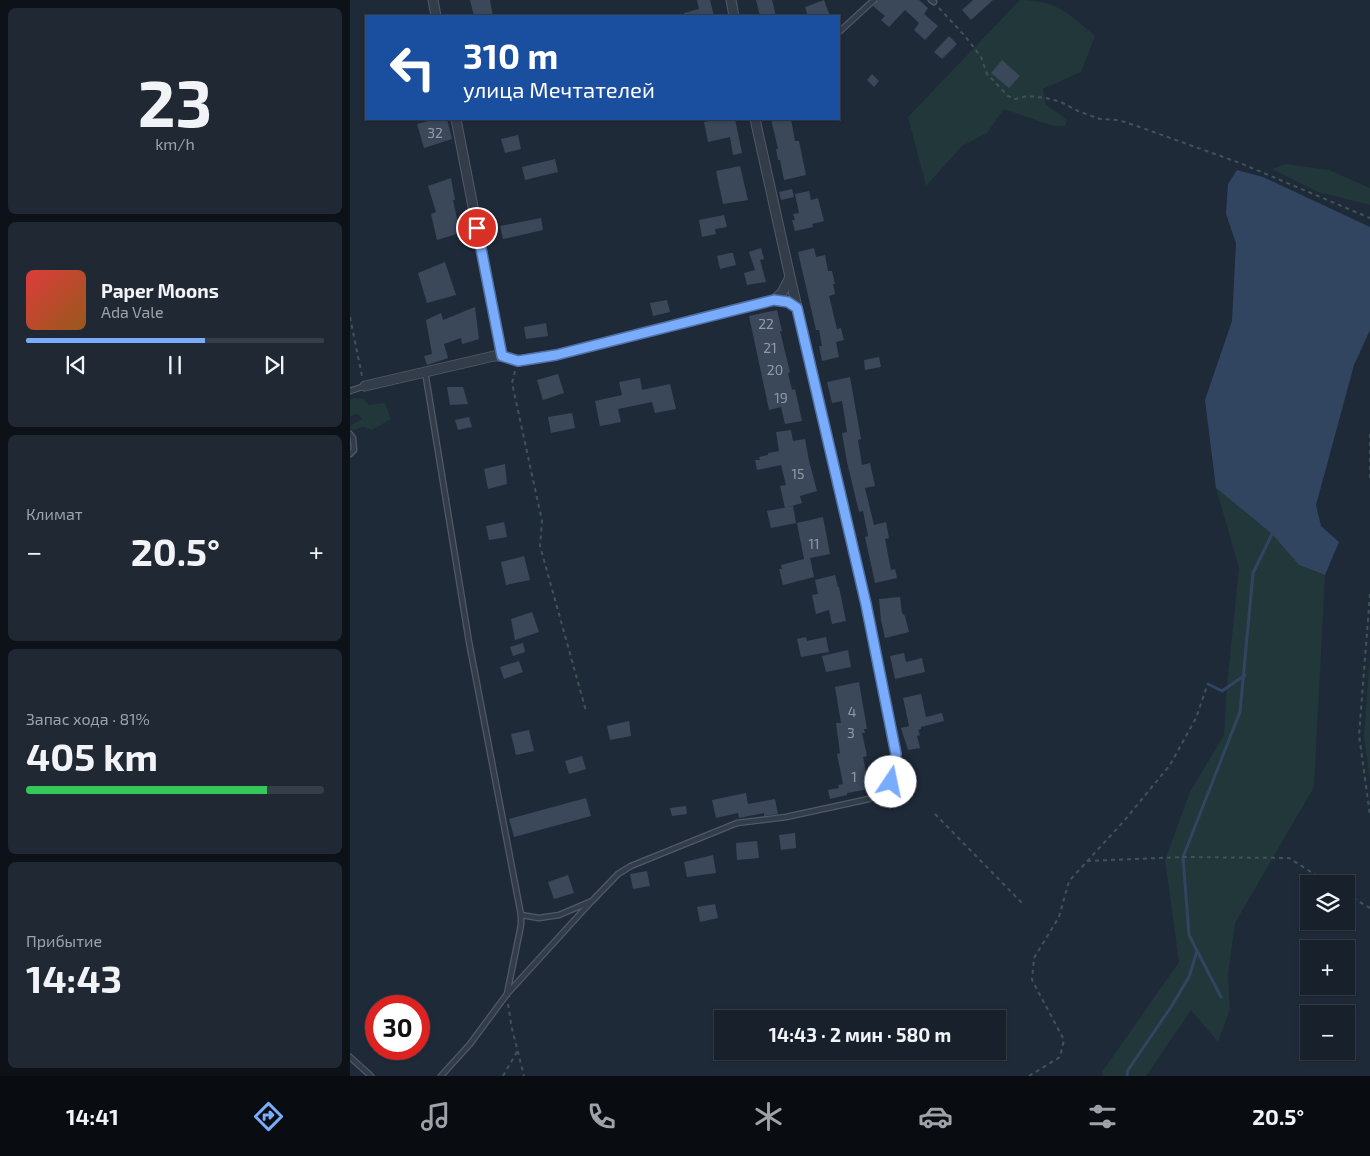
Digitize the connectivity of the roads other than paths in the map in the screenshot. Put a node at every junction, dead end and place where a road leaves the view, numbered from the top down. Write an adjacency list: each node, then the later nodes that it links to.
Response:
1 (433, 0): 4 (street)
2 (730, 0): 5 (street)
3 (874, 0): 6 (lane)
4 (436, 15)
5 (734, 15)
6 (840, 31)
7 (456, 120): 12 (street)
8 (755, 120): 9 (street)
9 (790, 277): 10 (street); 11 (street)
10 (774, 300): 11 (street); 12 (street)
11 (797, 308): 18 (street)
12 (502, 356): 13 (street)
13 (425, 371): 14 (street); 20 (lane)
14 (365, 386): 15 (lane)
15 (350, 390)
16 (350, 434): 17 (lane)
17 (350, 454)
18 (891, 782): 19 (lane)
19 (592, 901): 20 (lane); 21 (lane)
20 (521, 914): 21 (lane)
21 (507, 994): 24 (lane)
22 (350, 1057): 23 (lane)
23 (371, 1076)
24 (441, 1076)

